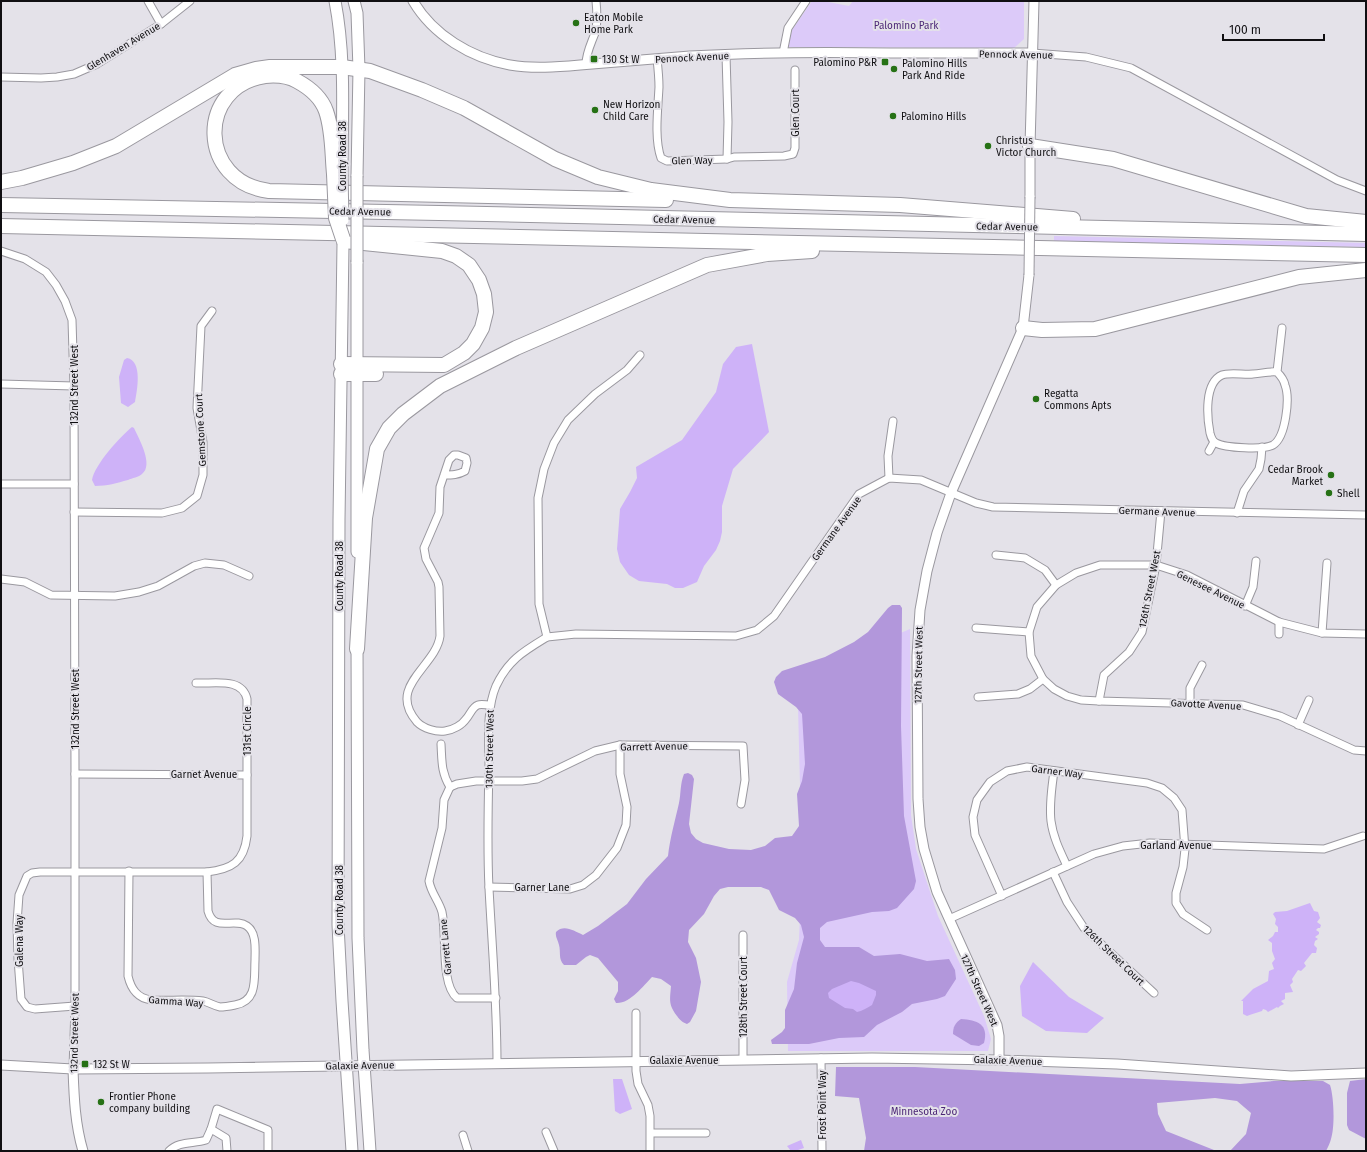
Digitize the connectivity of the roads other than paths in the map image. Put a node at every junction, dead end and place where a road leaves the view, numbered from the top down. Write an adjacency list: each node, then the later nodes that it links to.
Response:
1 (148, 1): 9 (street)
2 (190, 1): 9 (street, Glenhaven Avenue)
3 (335, 1): 15 (main road, County Road 38)
4 (354, 1): 16 (main road, County Road 38)
5 (413, 1): 14 (street, Pennock Avenue)
6 (596, 1): 14 (street)
7 (806, 1): 10 (street)
8 (1034, 1): 11 (street, 127th Street West)
9 (161, 24): 18 (street, Glenhaven Avenue)
10 (783, 53): 11 (street, Pennock Avenue); 12 (street, Pennock Avenue)
11 (1032, 53): 19 (street, 127th Street West); 24 (street, Pennock Avenue)
12 (726, 55): 13 (street, Pennock Avenue); 21 (street, Glen Way)
13 (657, 59): 14 (street, Pennock Avenue); 21 (street, Glen Way)
14 (586, 64)
15 (342, 67): 16 (highway); 22 (main road, County Road 38); 23 (highway)
16 (359, 69): 25 (highway); 43 (main road, County Road 38, bridge)
17 (795, 70): 20 (street, Glen Court)
18 (1, 77)
19 (1030, 146): 27 (highway); 38 (street, 127th Street West, bridge)
20 (790, 155): 21 (street, Glen Way)
21 (727, 159)
22 (338, 175): 25 (highway); 32 (highway, bridge)
23 (1, 182)
24 (1366, 192)
25 (730, 200): 29 (highway)
26 (1, 205): 29 (highway, Cedar Avenue)
27 (1366, 222)
28 (1, 226): 30 (highway, Cedar Avenue)
29 (1145, 229): 31 (highway, Cedar Avenue)
30 (240, 231): 33 (highway, Cedar Avenue); 43 (highway)
31 (1366, 234)
32 (343, 239): 42 (main road, County Road 38)
33 (910, 245): 35 (highway, Cedar Avenue); 41 (highway)
34 (1, 250): 46 (street, 132nd Street West)
35 (1366, 255)
36 (1366, 270): 38 (highway)
37 (212, 311): 57 (street, Gemstone Court)
38 (1023, 328): 55 (street, 127th Street West)
39 (1282, 328): 44 (street)
40 (640, 355): 75 (street)
41 (478, 367): 43 (highway); 76 (highway)
42 (341, 370): 43 (highway); 117 (main road, County Road 38)
43 (357, 370): 76 (main road, County Road 38)
44 (1277, 372): 48 (street); 49 (street)
45 (1, 384): 46 (street)
46 (74, 386): 54 (street, 132nd Street West)
47 (892, 421): 52 (street)
48 (1214, 442): 49 (street); 50 (street)
49 (1262, 448): 58 (street)
50 (1209, 451)
51 (444, 475): 84 (street)
52 (889, 478): 55 (street, Germane Avenue); 75 (street, Germane Avenue)
53 (1, 484): 54 (street)
54 (74, 484): 57 (street, 132nd Street West)
55 (951, 493): 56 (street, Germane Avenue); 104 (street, 127th Street West)
56 (1161, 511): 58 (street, Germane Avenue); 63 (street, 126th Street West)
57 (74, 512): 67 (street, 132nd Street West)
58 (1237, 513): 59 (street, Germane Avenue)
59 (1366, 515)
60 (996, 555): 66 (street)
61 (1256, 561): 68 (street)
62 (1327, 563): 72 (street)
63 (1156, 565): 66 (street, Genesee Avenue); 68 (street, Genesee Avenue); 82 (street, 126th Street West)
64 (249, 576): 67 (street)
65 (1, 578): 67 (street)
66 (1056, 585): 71 (street, Genesee Avenue)
67 (75, 596): 90 (street, 132nd Street West)
68 (1245, 606): 69 (street, Genesee Avenue)
69 (1279, 622): 72 (street, Genesee Avenue); 73 (street)
70 (976, 628): 71 (street)
71 (1029, 632): 78 (street)
72 (1322, 633): 74 (street, Genesee Avenue)
73 (1279, 634)
74 (1366, 634)
75 (548, 637): 84 (street, 130th Street West)
76 (357, 649): 118 (main road, County Road 38)
77 (1202, 665): 83 (street)
78 (1043, 679): 80 (street); 82 (street, Gavotte Avenue)
79 (196, 683): 91 (street, 131st Circle)
80 (978, 697)
81 (1309, 700): 85 (street)
82 (1098, 701): 83 (street, Gavotte Avenue)
83 (1190, 703): 85 (street, Gavotte Avenue)
84 (490, 705): 92 (street, 130th Street West)
85 (1298, 725): 88 (street, Gavotte Avenue)
86 (441, 744): 93 (street)
87 (620, 745): 92 (street, Garrett Avenue); 94 (street, Garrett Avenue); 102 (street, Garner Lane)
88 (1366, 751)
89 (1054, 770): 96 (street, Garner Way); 97 (street); 103 (street, Garner Way)
90 (75, 774): 91 (street, Garnet Avenue); 99 (street, 132nd Street West)
91 (247, 775): 100 (street, Garnet Avenue)
92 (489, 780): 93 (street, Garrett Avenue); 102 (street, 130th Street West)
93 (450, 787): 108 (street, Garrett Lane)
94 (741, 804)
95 (1365, 836): 96 (street, Garland Avenue)
96 (1185, 844): 97 (street, Garland Avenue); 105 (street, Garner Way)
97 (1067, 866): 101 (street, Garland Avenue)
98 (129, 871): 99 (street, Garnet Avenue); 100 (street, Garnet Avenue); 100 (street, Gamma Way)
99 (75, 872): 109 (street, 132nd Street West); 109 (street, Galena Way)
100 (207, 872)
101 (1053, 872): 103 (street, Garland Avenue); 107 (street, 126th Street Court)
102 (489, 887): 108 (street, 130th Street West)
103 (1002, 896): 104 (street, Garland Avenue)
104 (949, 919): 114 (street, 127th Street West)
105 (1207, 930)
106 (743, 934): 112 (street, 128th Street Court)
107 (1154, 993)
108 (496, 998): 115 (street, 130th Street West)
109 (75, 1006): 119 (street, 132nd Street West)
110 (636, 1013): 113 (street)
111 (821, 1058): 112 (street, Galaxie Avenue); 114 (street, Galaxie Avenue); 135 (street, Frost Point Way)
112 (743, 1059): 113 (street, Galaxie Avenue)
113 (636, 1060): 115 (street, Galaxie Avenue); 123 (street)
114 (999, 1060): 120 (street, Galaxie Avenue)
115 (498, 1063): 118 (street, Galaxie Avenue)
116 (1, 1065): 119 (street, Galaxie Avenue)
117 (346, 1065): 118 (street, Galaxie Avenue); 119 (street, Galaxie Avenue); 130 (main road, County Road 38)
118 (364, 1065): 131 (main road, County Road 38)
119 (73, 1069): 126 (street, 132nd Street West)
120 (1366, 1073)
121 (211, 1129): 127 (street); 128 (street); 129 (street)
122 (546, 1132): 133 (street)
123 (651, 1133): 124 (street); 134 (street)
124 (706, 1133)
125 (463, 1135): 132 (street)
126 (83, 1151)
127 (169, 1151)
128 (227, 1151)
129 (268, 1151)
130 (352, 1151)
131 (370, 1151)
132 (468, 1151)
133 (554, 1151)
134 (650, 1151)
135 (822, 1151)

